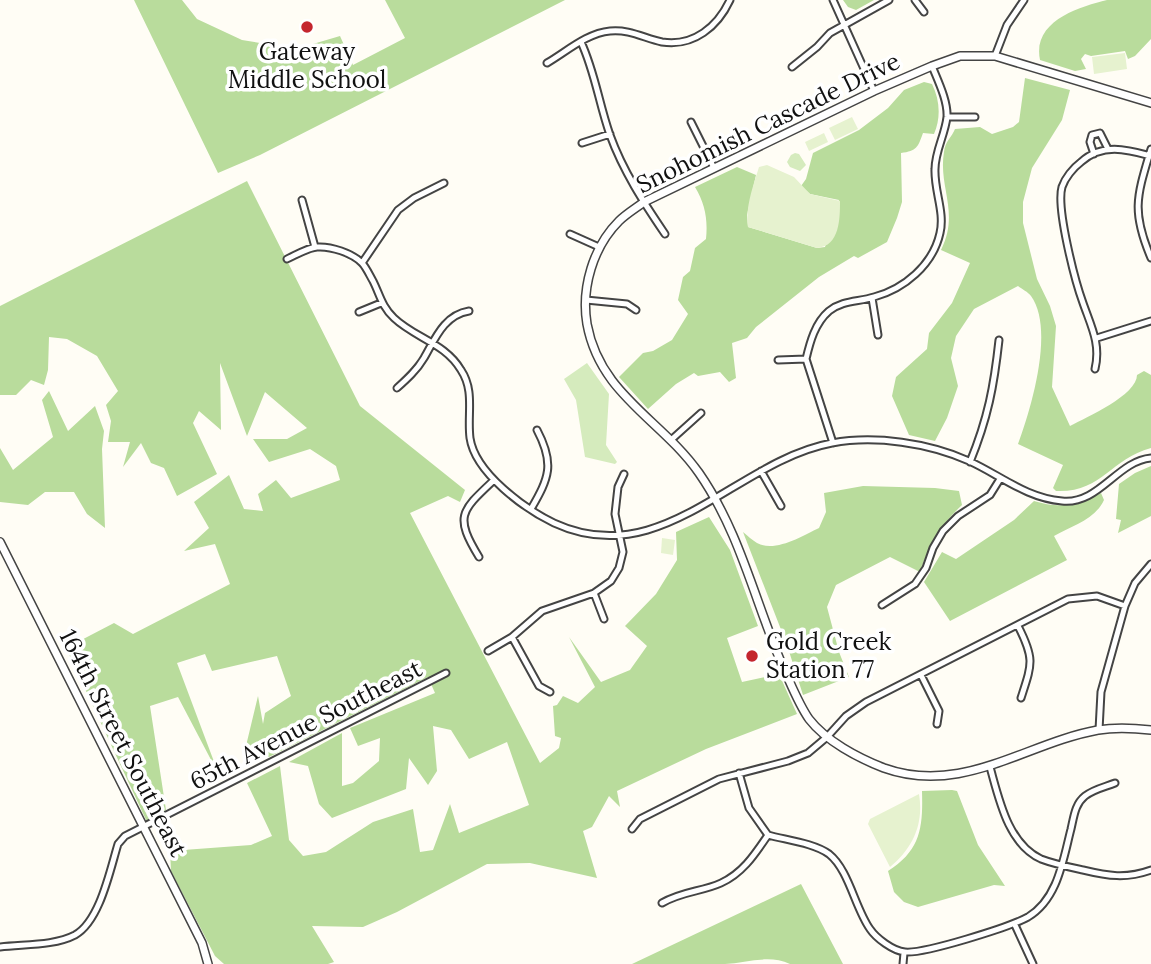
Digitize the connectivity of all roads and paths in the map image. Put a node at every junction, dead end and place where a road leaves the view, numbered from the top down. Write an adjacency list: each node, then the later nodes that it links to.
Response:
1 (730, 0): 8 (street)
2 (833, 0): 7 (street)
3 (889, 0): 7 (street)
4 (915, 0): 6 (street)
5 (1024, 0): 9 (street)
6 (923, 12)
7 (845, 24): 12 (street); 13 (street)
8 (581, 43): 10 (street); 18 (street)
9 (995, 56): 11 (street, Snohomish Cascade Drive); 14 (street, Snohomish Cascade Drive)
10 (547, 63)
11 (932, 66): 13 (street, Snohomish Cascade Drive); 15 (street)
12 (792, 67)
13 (874, 91): 23 (street, Snohomish Cascade Drive)
14 (1151, 103)
15 (947, 117): 16 (street); 34 (street)
16 (975, 117)
17 (691, 122): 23 (street)
18 (610, 134): 19 (street); 26 (street)
19 (582, 143)
20 (1108, 149): 21 (street); 21 (street); 22 (street)
21 (1094, 154): 42 (street)
22 (1150, 154): 31 (street)
23 (714, 168): 26 (street, Snohomish Cascade Drive)
24 (444, 183): 33 (street)
25 (302, 200): 29 (street)
26 (644, 202): 28 (street); 30 (street, Snohomish Cascade Drive)
27 (570, 234): 30 (street)
28 (665, 234)
29 (315, 247): 32 (street); 33 (street)
30 (599, 247): 35 (street, Snohomish Cascade Drive)
31 (1151, 258)
32 (287, 259)
33 (362, 263): 36 (street)
34 (872, 298): 41 (street); 45 (street)
35 (586, 300): 37 (street); 51 (street, Snohomish Cascade Drive)
36 (381, 303): 39 (street); 44 (street)
37 (636, 310)
38 (469, 311): 44 (street)
39 (359, 312)
40 (1151, 321): 42 (street)
41 (878, 335)
42 (1097, 338): 47 (street)
43 (999, 340): 54 (street)
44 (432, 341): 48 (street); 58 (street)
45 (806, 359): 46 (street); 52 (street)
46 (778, 360)
47 (1095, 369)
48 (397, 387)
49 (701, 413): 51 (street)
50 (537, 430): 61 (street)
51 (671, 440): 59 (street, Snohomish Cascade Drive)
52 (833, 443): 54 (street); 55 (street)
53 (1151, 458): 57 (street)
54 (970, 461): 57 (street)
55 (761, 471): 59 (street); 60 (street)
56 (624, 474): 62 (street)
57 (1000, 479): 67 (street)
58 (494, 480): 61 (street); 64 (street)
59 (715, 499): 62 (street); 80 (street, Snohomish Cascade Drive)
60 (781, 506)
61 (531, 509): 62 (street)
62 (620, 536): 66 (street)
63 (0, 542): 84 (street, 164th Street Southeast)
64 (479, 557)
65 (1151, 564): 68 (street)
66 (594, 593): 69 (street); 71 (street)
67 (883, 605)
68 (1125, 606): 70 (street); 78 (street)
69 (604, 619)
70 (1018, 626): 74 (street); 76 (street)
71 (512, 637): 72 (street); 75 (street)
72 (488, 651)
73 (446, 673): 84 (street, 65th Avenue Southeast)
74 (921, 675): 77 (street); 80 (street)
75 (550, 692)
76 (1021, 698)
77 (937, 724)
78 (1099, 730): 79 (street, Snohomish Cascade Drive); 81 (street, Snohomish Cascade Drive)
79 (1151, 730)
80 (827, 737): 81 (street, Snohomish Cascade Drive); 82 (street)
81 (990, 767): 87 (street)
82 (739, 773): 85 (street); 86 (street)
83 (1115, 783): 87 (street)
84 (145, 827): 91 (street, 65th Avenue Southeast); 93 (street, 164th Street Southeast)
85 (632, 830)
86 (768, 835): 89 (street); 92 (street)
87 (1061, 865): 88 (street); 90 (street)
88 (1151, 870)
89 (662, 903)
90 (1015, 925): 92 (street); 95 (street)
91 (0, 947)
92 (904, 953): 94 (street)
93 (208, 964)
94 (903, 964)
95 (1033, 964)

